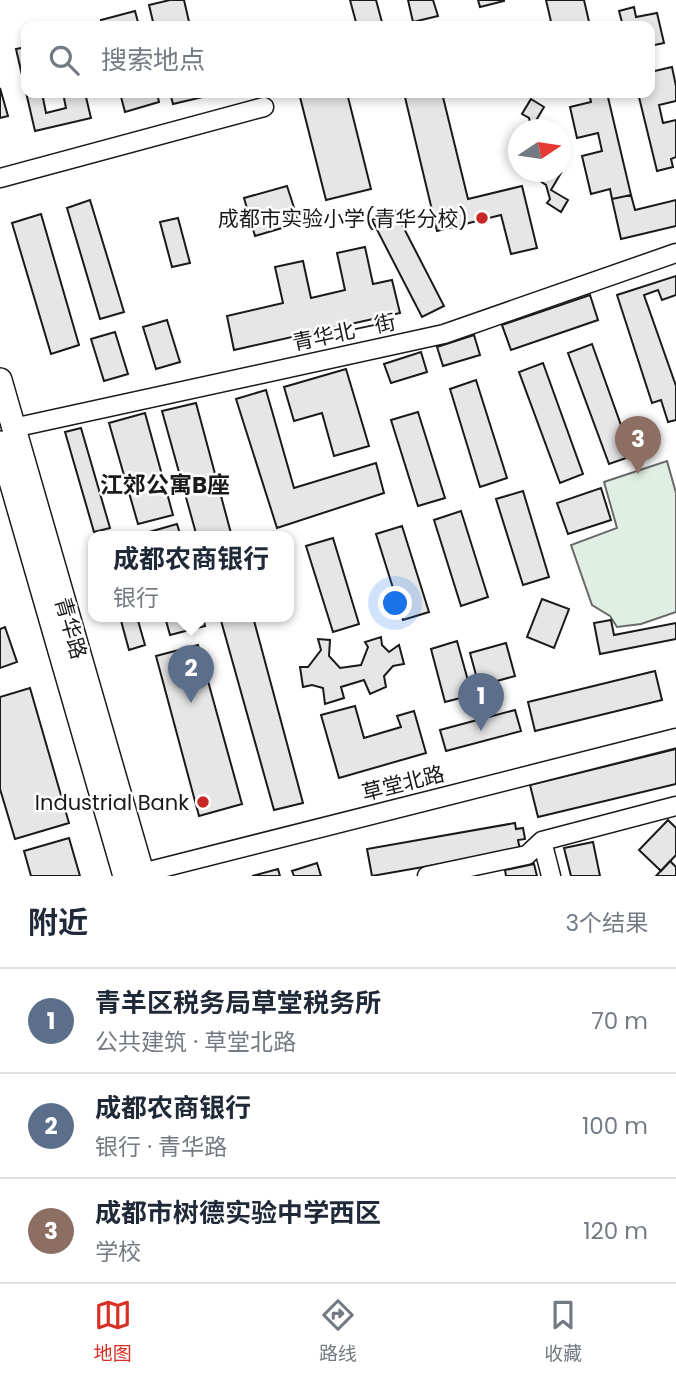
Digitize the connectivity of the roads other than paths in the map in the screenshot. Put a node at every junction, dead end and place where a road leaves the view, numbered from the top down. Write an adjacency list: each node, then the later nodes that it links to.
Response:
1 (264, 107): 2 (street)
2 (0, 178)
3 (676, 253): 5 (street, 青华北一街)
4 (0, 380): 5 (main road, 青华路)
5 (7, 435): 10 (main road, 青华路)
6 (676, 738): 10 (street, 草堂北路)
7 (676, 806): 8 (street)
8 (542, 841): 9 (street); 12 (street)
9 (495, 869): 11 (street)
10 (137, 875)
11 (427, 876)
12 (551, 876)

